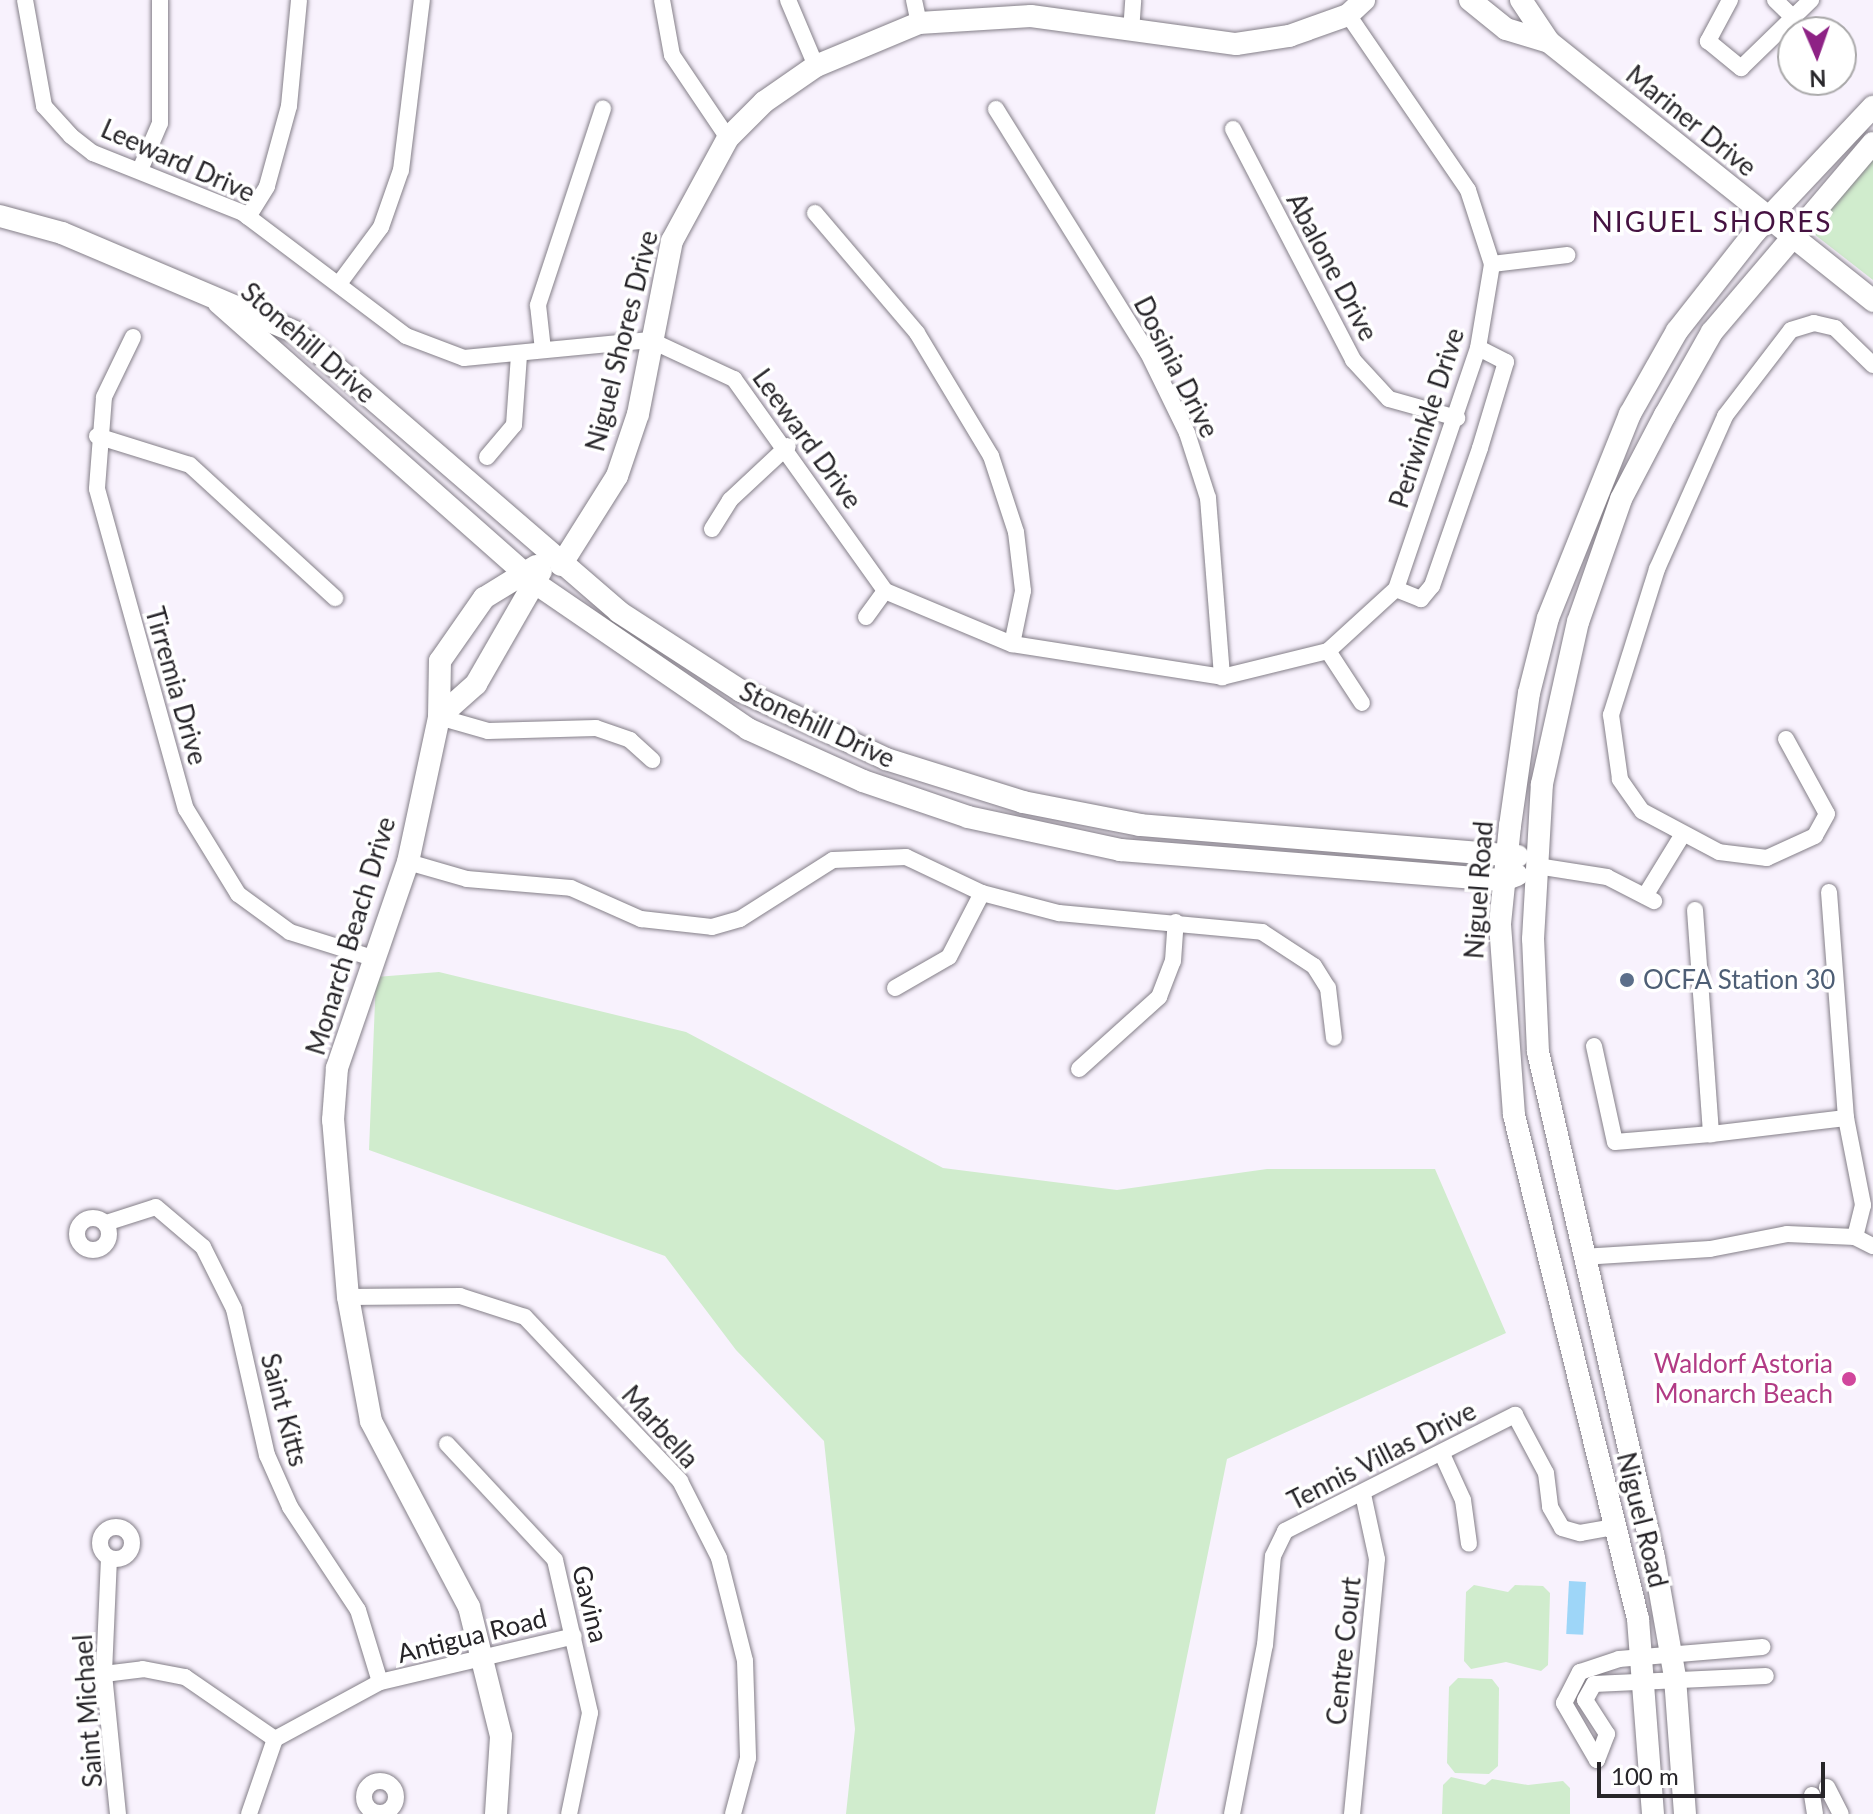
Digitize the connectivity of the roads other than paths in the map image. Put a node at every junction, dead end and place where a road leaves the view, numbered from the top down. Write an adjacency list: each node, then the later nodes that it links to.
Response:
1 (25, 0): 28 (street, Leeward Drive)
2 (160, 0): 28 (street)
3 (299, 0): 31 (street)
4 (422, 0): 36 (street)
5 (662, 0): 26 (street)
6 (788, 0): 21 (street)
7 (914, 0): 17 (street)
8 (1133, 0): 18 (street)
9 (1470, 0): 20 (main road, Mariner Drive)
10 (1521, 0): 20 (main road, Mariner Drive)
11 (1730, 0): 19 (street)
12 (1775, 0): 15 (street)
13 (1811, 0): 16 (street)
14 (1356, 8): 18 (main road, Niguel Shores Drive); 35 (street, Periwinkle Drive)
15 (1792, 16)
16 (1798, 16)
17 (919, 23): 18 (main road, Niguel Shores Drive); 21 (main road, Niguel Shores Drive)
18 (1131, 32)
19 (1777, 35)
20 (1549, 42): 32 (main road, Mariner Drive)
21 (816, 66): 26 (main road, Niguel Shores Drive)
22 (1873, 107): 32 (main road, Niguel Road)
23 (603, 108): 42 (street)
24 (996, 109): 59 (street, Dosinia Drive)
25 (1233, 129): 45 (street, Abalone Drive)
26 (728, 138): 40 (main road, Niguel Shores Drive)
27 (1873, 143): 33 (main road, Niguel Road)
28 (140, 170): 31 (street, Leeward Drive)
29 (815, 213): 57 (street)
30 (0, 216): 37 (main road, Stonehill Drive)
31 (248, 217): 36 (street, Leeward Drive)
32 (1766, 218): 33 (main road, Mariner Drive); 65 (main road, Niguel Road)
33 (1787, 235): 38 (main road, Mariner Drive); 67 (main road, Niguel Road)
34 (1567, 255): 35 (street)
35 (1492, 264): 41 (street, Periwinkle Drive)
36 (341, 281): 43 (street, Leeward Drive)
37 (211, 295): 51 (main road, Stonehill Drive); 52 (main road, Stonehill Drive)
38 (1873, 301)
39 (133, 337): 46 (street, Tirremia Drive)
40 (650, 340): 42 (street, Leeward Drive); 47 (street, Leeward Drive); 49 (main road, Niguel Shores Drive)
41 (1478, 348): 45 (street, Periwinkle Drive); 53 (street)
42 (543, 350): 43 (street, Leeward Drive)
43 (519, 356): 48 (street)
44 (1873, 365): 64 (street)
45 (1457, 418): 53 (street, Periwinkle Drive)
46 (97, 436): 55 (street); 73 (street, Tirremia Drive)
47 (788, 446): 50 (street); 54 (street, Leeward Drive)
48 (487, 457)
49 (617, 476): 51 (main road, Monarch Beach Drive)
50 (712, 529)
51 (553, 559): 52 (main road, Monarch Beach Drive); 65 (main road, Stonehill Drive)
52 (530, 578): 61 (main road, Monarch Beach Drive); 61 (main road, Monarch Beach Drive); 68 (main road, Stonehill Drive)
53 (1396, 589): 58 (street, Periwinkle Drive)
54 (885, 591): 56 (street); 57 (street)
55 (335, 598)
56 (866, 617)
57 (1012, 644): 59 (street)
58 (1328, 651): 59 (street); 60 (street)
59 (1222, 677)
60 (1362, 703)
61 (439, 717): 63 (street); 66 (main road, Monarch Beach Drive)
62 (1786, 739): 64 (street)
63 (652, 760)
64 (1683, 834): 67 (street, Stonehill Drive)
65 (1507, 850): 67 (main road, Stonehill Drive); 68 (main road, Niguel Road)
66 (408, 862): 70 (street); 73 (main road, Monarch Beach Drive)
67 (1537, 866): 68 (main road, Stonehill Drive); 83 (main road, Niguel Road)
68 (1504, 880): 88 (main road, Niguel Road)
69 (1829, 892): 78 (street)
70 (982, 893): 72 (street); 74 (street)
71 (1695, 910): 79 (street)
72 (1176, 922): 75 (street); 77 (street)
73 (370, 957): 84 (main road, Monarch Beach Drive)
74 (895, 988)
75 (1334, 1038)
76 (1594, 1046): 79 (street)
77 (1079, 1069)
78 (1846, 1118): 79 (street); 81 (street)
79 (1711, 1134)
80 (106, 1223): 99 (street, Saint Kitts)
81 (1855, 1237): 82 (street); 83 (street)
82 (1873, 1246)
83 (1582, 1257): 93 (main road, Niguel Road)
84 (348, 1297): 94 (main road, Monarch Beach Drive); 105 (street, Marbella)
85 (447, 1444): 91 (street, Gavina)
86 (1442, 1454): 87 (street, Tennis Villas Drive); 88 (street, Tennis Villas Drive); 89 (street)
87 (1363, 1494): 106 (street, Tennis Villas Drive); 107 (street, Centre Court)
88 (1614, 1527): 95 (main road, Niguel Road)
89 (1469, 1544)
90 (109, 1558): 96 (street, Saint Michael)
91 (574, 1636): 94 (street, Antigua Road); 104 (street, Gavina)
92 (1763, 1647): 93 (street)
93 (1672, 1654): 95 (street); 98 (main road, Niguel Road)
94 (484, 1657): 99 (street, Antigua Road); 103 (main road, Monarch Beach Drive)
95 (1643, 1668): 95 (street); 98 (street); 108 (main road, Niguel Road)
96 (104, 1674): 100 (street); 101 (street, Saint Michael)
97 (1766, 1676): 98 (street)
98 (1675, 1677): 109 (main road, Niguel Road)
99 (380, 1682): 100 (street, Antigua Road)
100 (275, 1739): 102 (street)
101 (118, 1814)
102 (249, 1814)
103 (496, 1814)
104 (569, 1814)
105 (733, 1814)
106 (1232, 1814)
107 (1352, 1814)
108 (1653, 1814)
109 (1685, 1814)
110 (1815, 1814): 111 (street)
111 (1841, 1814)

